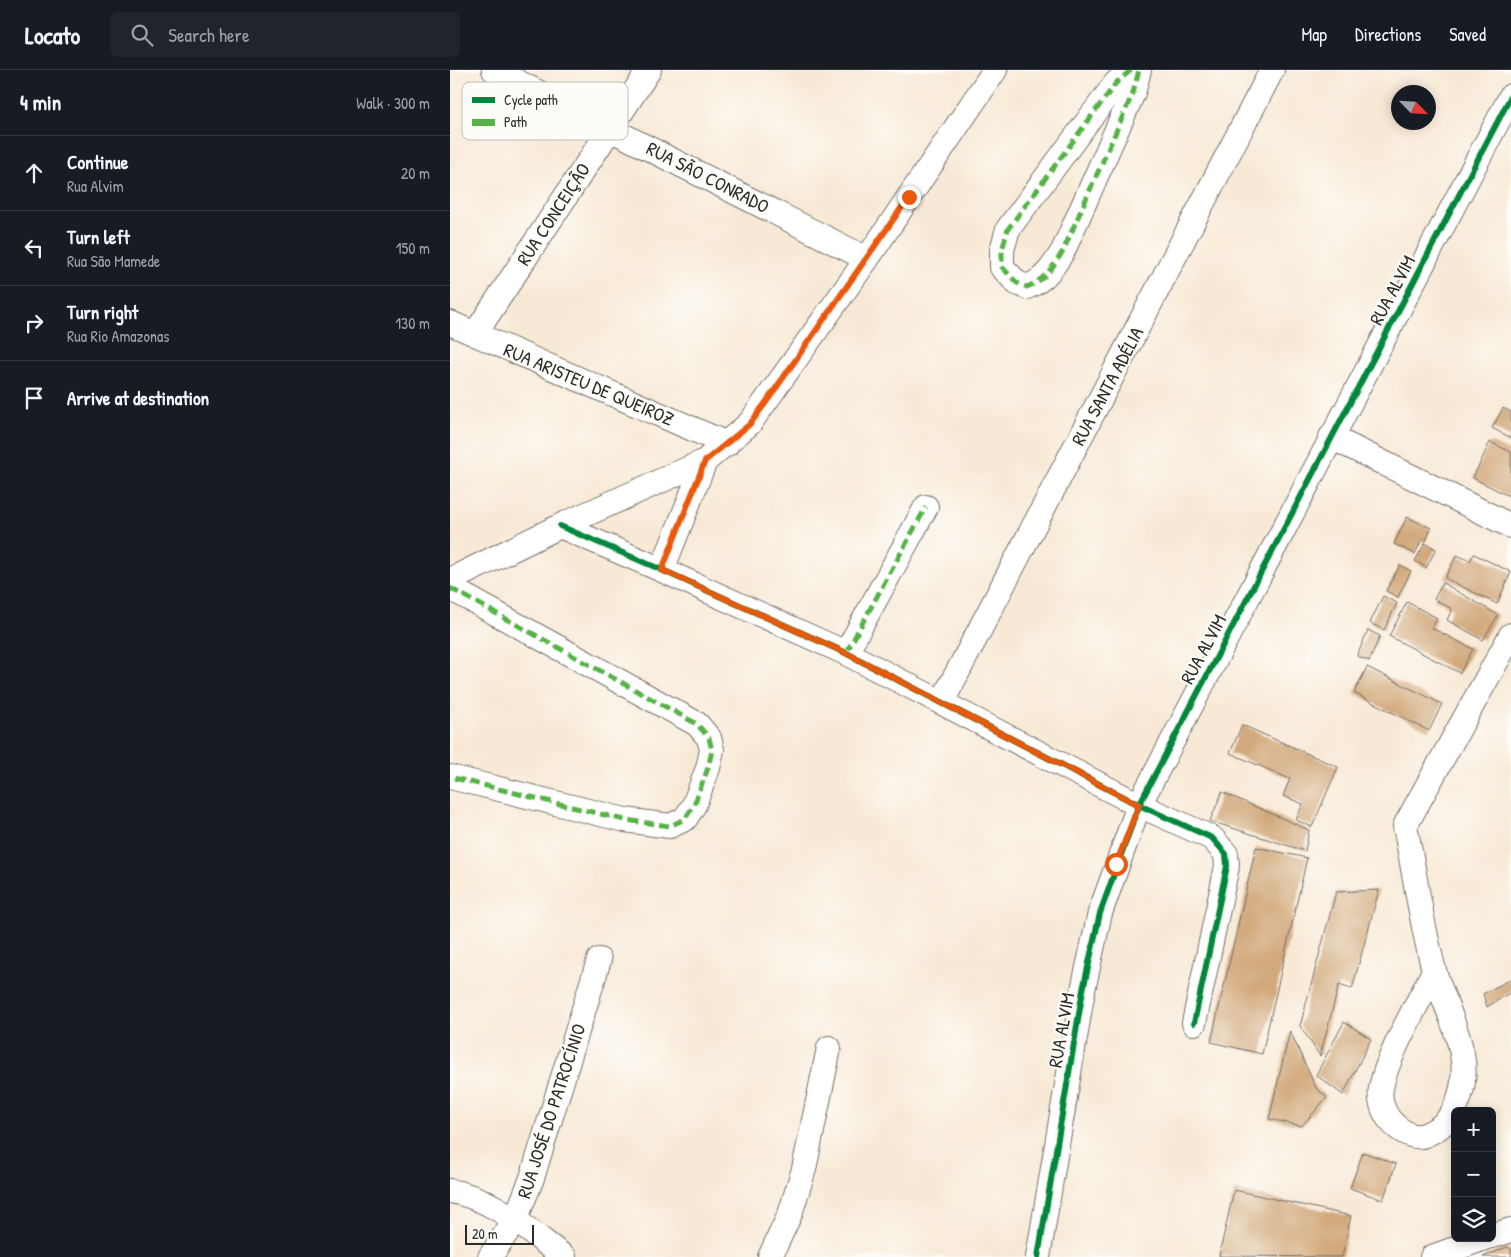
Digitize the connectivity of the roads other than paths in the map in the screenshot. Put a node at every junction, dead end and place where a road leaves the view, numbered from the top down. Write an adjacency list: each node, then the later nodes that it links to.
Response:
1 (494, 70): 7 (street, RUA SÃO CONRADO)
2 (649, 70): 9 (street, RUA CONCEIÇÃO)
3 (995, 70): 12 (street)
4 (1131, 70): 5 (street)
5 (1139, 70)
6 (1272, 70): 26 (street, RUA SANTA ADÉLIA)
7 (518, 82)
8 (1511, 96): 15 (street, RUA ALVIM)
9 (628, 101)
10 (628, 136): 12 (street, RUA SÃO CONRADO)
11 (602, 140): 14 (street, RUA CONCEIÇÃO)
12 (867, 259): 16 (street)
13 (450, 323): 14 (street, RUA ARISTEU DE QUEIROZ)
14 (475, 334): 16 (street, RUA ARISTEU DE QUEIROZ)
15 (1331, 437): 20 (street); 28 (street, RUA ALVIM)
16 (727, 444): 17 (street)
17 (705, 461): 19 (street); 21 (street)
18 (926, 507): 25 (street)
19 (560, 526): 21 (street); 22 (street)
20 (1511, 526)
21 (662, 570): 25 (street)
22 (450, 580)
23 (450, 588): 27 (street)
24 (1508, 647): 30 (street)
25 (846, 653): 26 (street)
26 (942, 702): 28 (street)
27 (450, 777)
28 (1139, 805): 31 (street); 41 (street, RUA ALVIM)
29 (599, 960): 34 (street, RUA JOSÉ DO PATROCÍNIO)
30 (1434, 971): 30 (street)
31 (1194, 1023)
32 (829, 1048): 40 (street)
33 (450, 1190): 34 (street)
34 (515, 1220): 38 (street, RUA JOSÉ DO PATROCÍNIO); 39 (street)
35 (1511, 1230): 36 (street)
36 (1496, 1235)
37 (1474, 1242): 42 (street)
38 (490, 1257)
39 (564, 1257)
40 (770, 1257)
41 (1038, 1257)
42 (1432, 1257)

